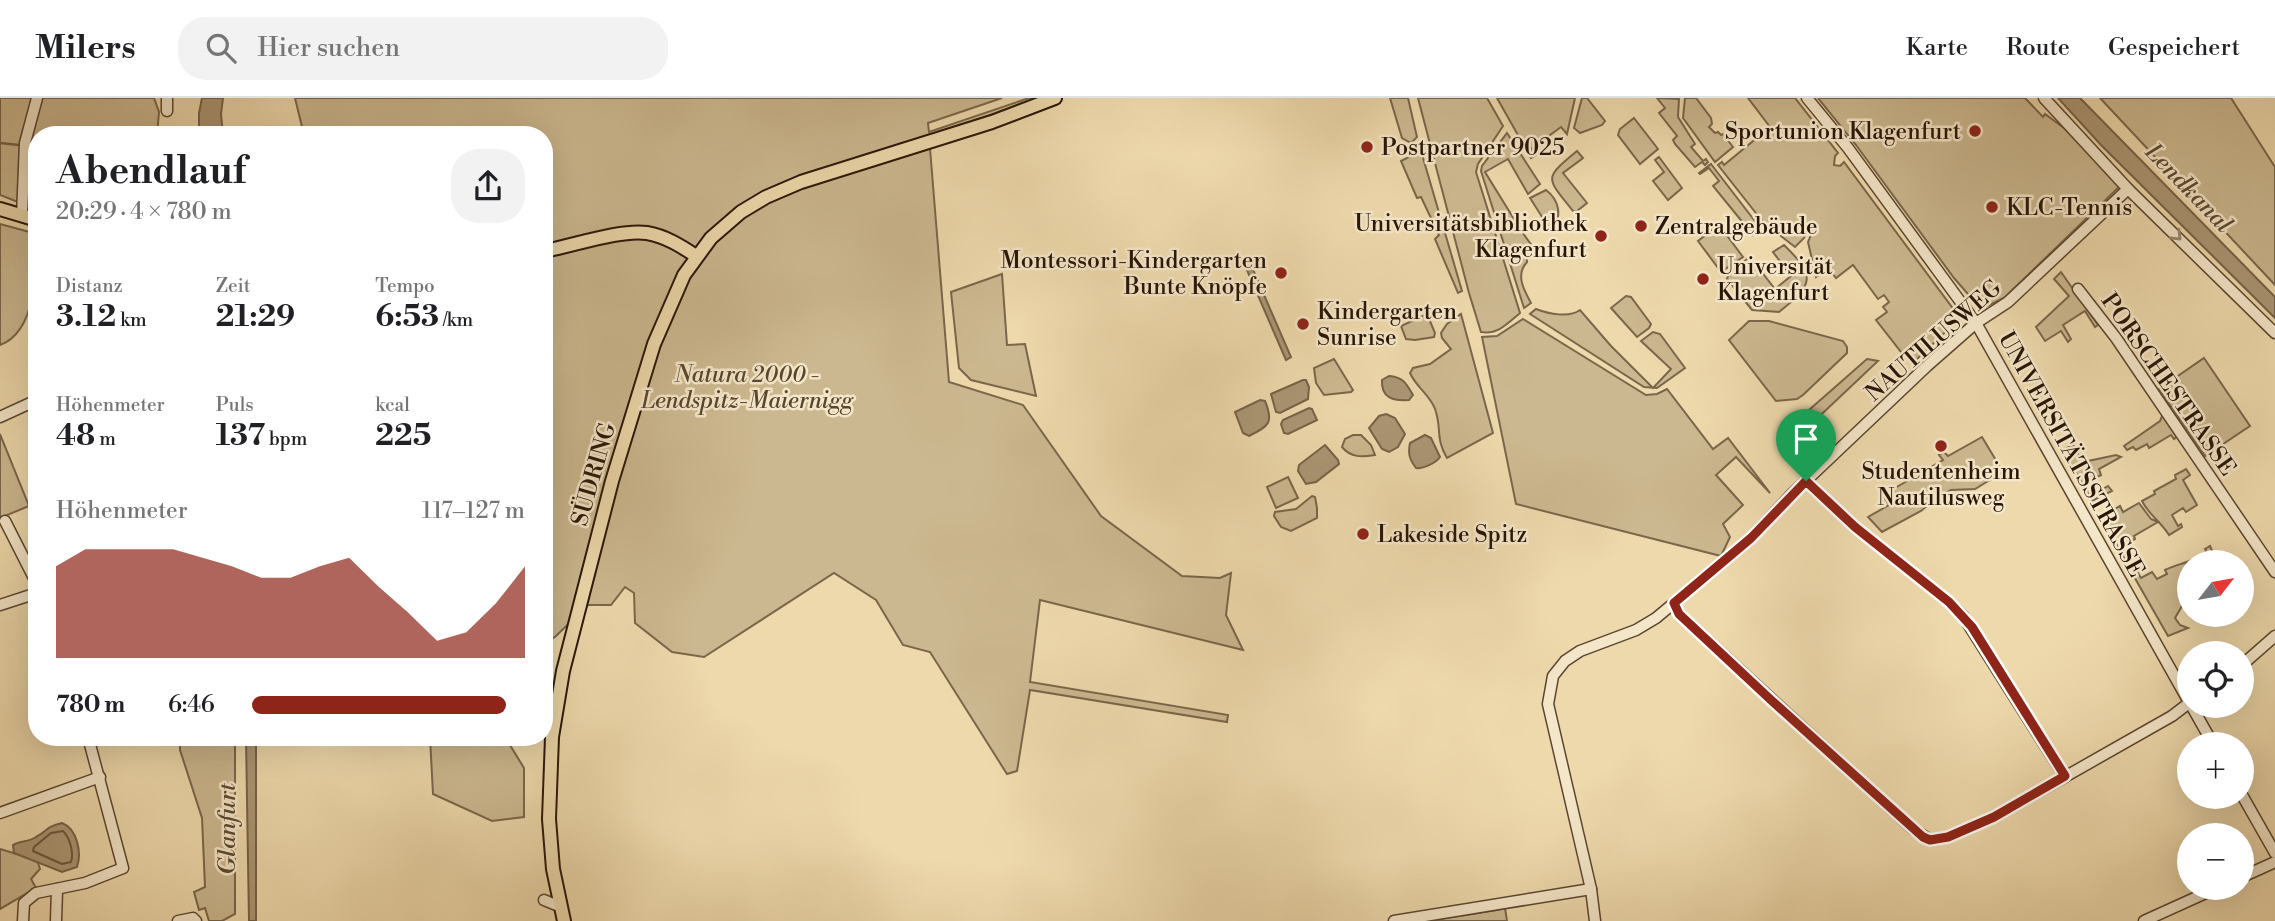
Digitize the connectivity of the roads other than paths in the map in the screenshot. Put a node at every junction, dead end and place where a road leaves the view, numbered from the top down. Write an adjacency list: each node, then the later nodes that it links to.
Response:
1 (37, 98): 7 (street)
2 (167, 98): 6 (street)
3 (1055, 98): 14 (main road, SÜDRING)
4 (1807, 98): 16 (street, UNIVERSITÄTSSTRASSE)
5 (2044, 98): 9 (street)
6 (167, 111)
7 (30, 126)
8 (28, 132): 11 (street)
9 (2128, 189): 16 (street, NAUTILUSWEG); 17 (street, one-way to 17)
10 (0, 209): 11 (main road)
11 (22, 216): 12 (main road)
12 (28, 218)
13 (553, 249): 14 (main road)
14 (696, 256): 31 (main road, SÜDRING)
15 (2078, 289): 23 (street, PORSCHESTRASSE)
16 (1976, 323): 20 (street, NAUTILUSWEG); 29 (street, UNIVERSITÄTSSTRASSE)
17 (2275, 333)
18 (28, 404): 19 (street)
19 (0, 417)
20 (1806, 481): 25 (street, NAUTILUSWEG); 34 (street)
21 (5, 521): 22 (street)
22 (28, 566)
23 (2275, 572)
24 (28, 596): 26 (street)
25 (1674, 603): 34 (street); 42 (street, NAUTILUSWEG)
26 (0, 605)
27 (2275, 636): 28 (street)
28 (2254, 654)
29 (2177, 680)
30 (2177, 712): 34 (street)
31 (553, 731)
32 (91, 746): 35 (street)
33 (552, 746): 45 (main road, SÜDRING)
34 (2065, 776)
35 (100, 777): 37 (street); 41 (street)
36 (2250, 809): 38 (street)
37 (0, 813)
38 (2275, 853)
39 (2275, 862): 40 (street)
40 (2254, 872)
41 (57, 889): 46 (street); 47 (street)
42 (1591, 890): 51 (street); 52 (street)
43 (544, 900): 45 (street)
44 (2190, 900): 53 (street)
45 (561, 907): 50 (main road, SÜDRING)
46 (23, 921)
47 (56, 921)
48 (178, 921): 49 (street)
49 (196, 921)
50 (564, 921)
51 (1395, 921)
52 (1595, 921)
53 (2144, 921)

